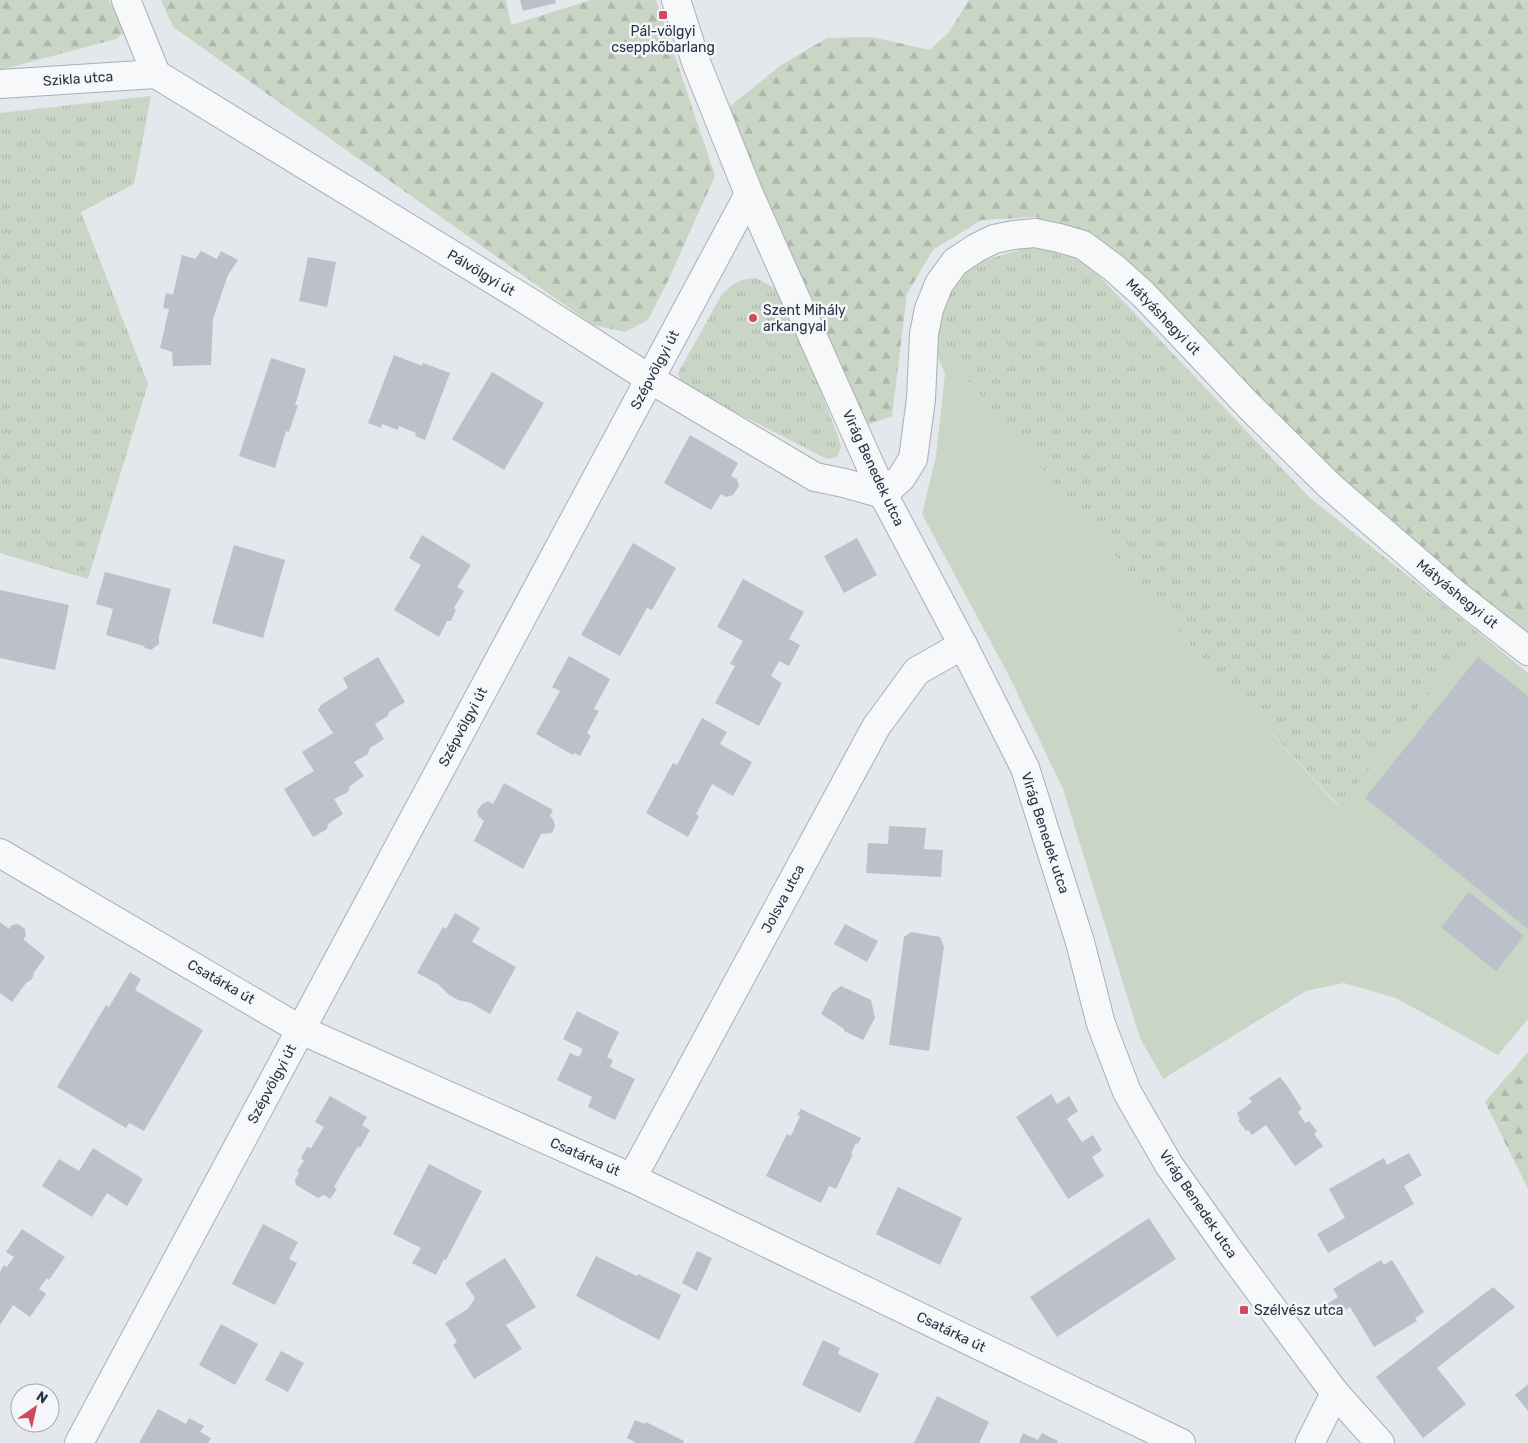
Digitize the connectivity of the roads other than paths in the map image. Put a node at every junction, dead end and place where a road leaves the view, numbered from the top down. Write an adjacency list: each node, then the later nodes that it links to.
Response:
1 (126, 0): 3 (street)
2 (676, 0): 5 (street)
3 (156, 74): 4 (street, Szikla utca); 6 (street, Pálvölgyi út)
4 (0, 84)
5 (749, 194): 6 (street, Szépvölgyi út); 7 (street, Virág Benedek utca)
6 (650, 379): 7 (street, Pálvölgyi út); 11 (street, Szépvölgyi út)
7 (883, 494): 8 (street, Virág Benedek utca); 9 (street, Mátyáshegyi út)
8 (963, 645): 12 (street, Jolsva utca); 13 (street, Virág Benedek utca)
9 (1528, 651)
10 (0, 853): 11 (street, Csatárka út)
11 (301, 1030): 12 (street, Csatárka út); 14 (street, Szépvölgyi út)
12 (632, 1178): 15 (street, Csatárka út)
13 (1335, 1393): 16 (street); 17 (street, Virág Benedek utca)
14 (79, 1443)
15 (1181, 1443)
16 (1310, 1443)
17 (1380, 1443)

